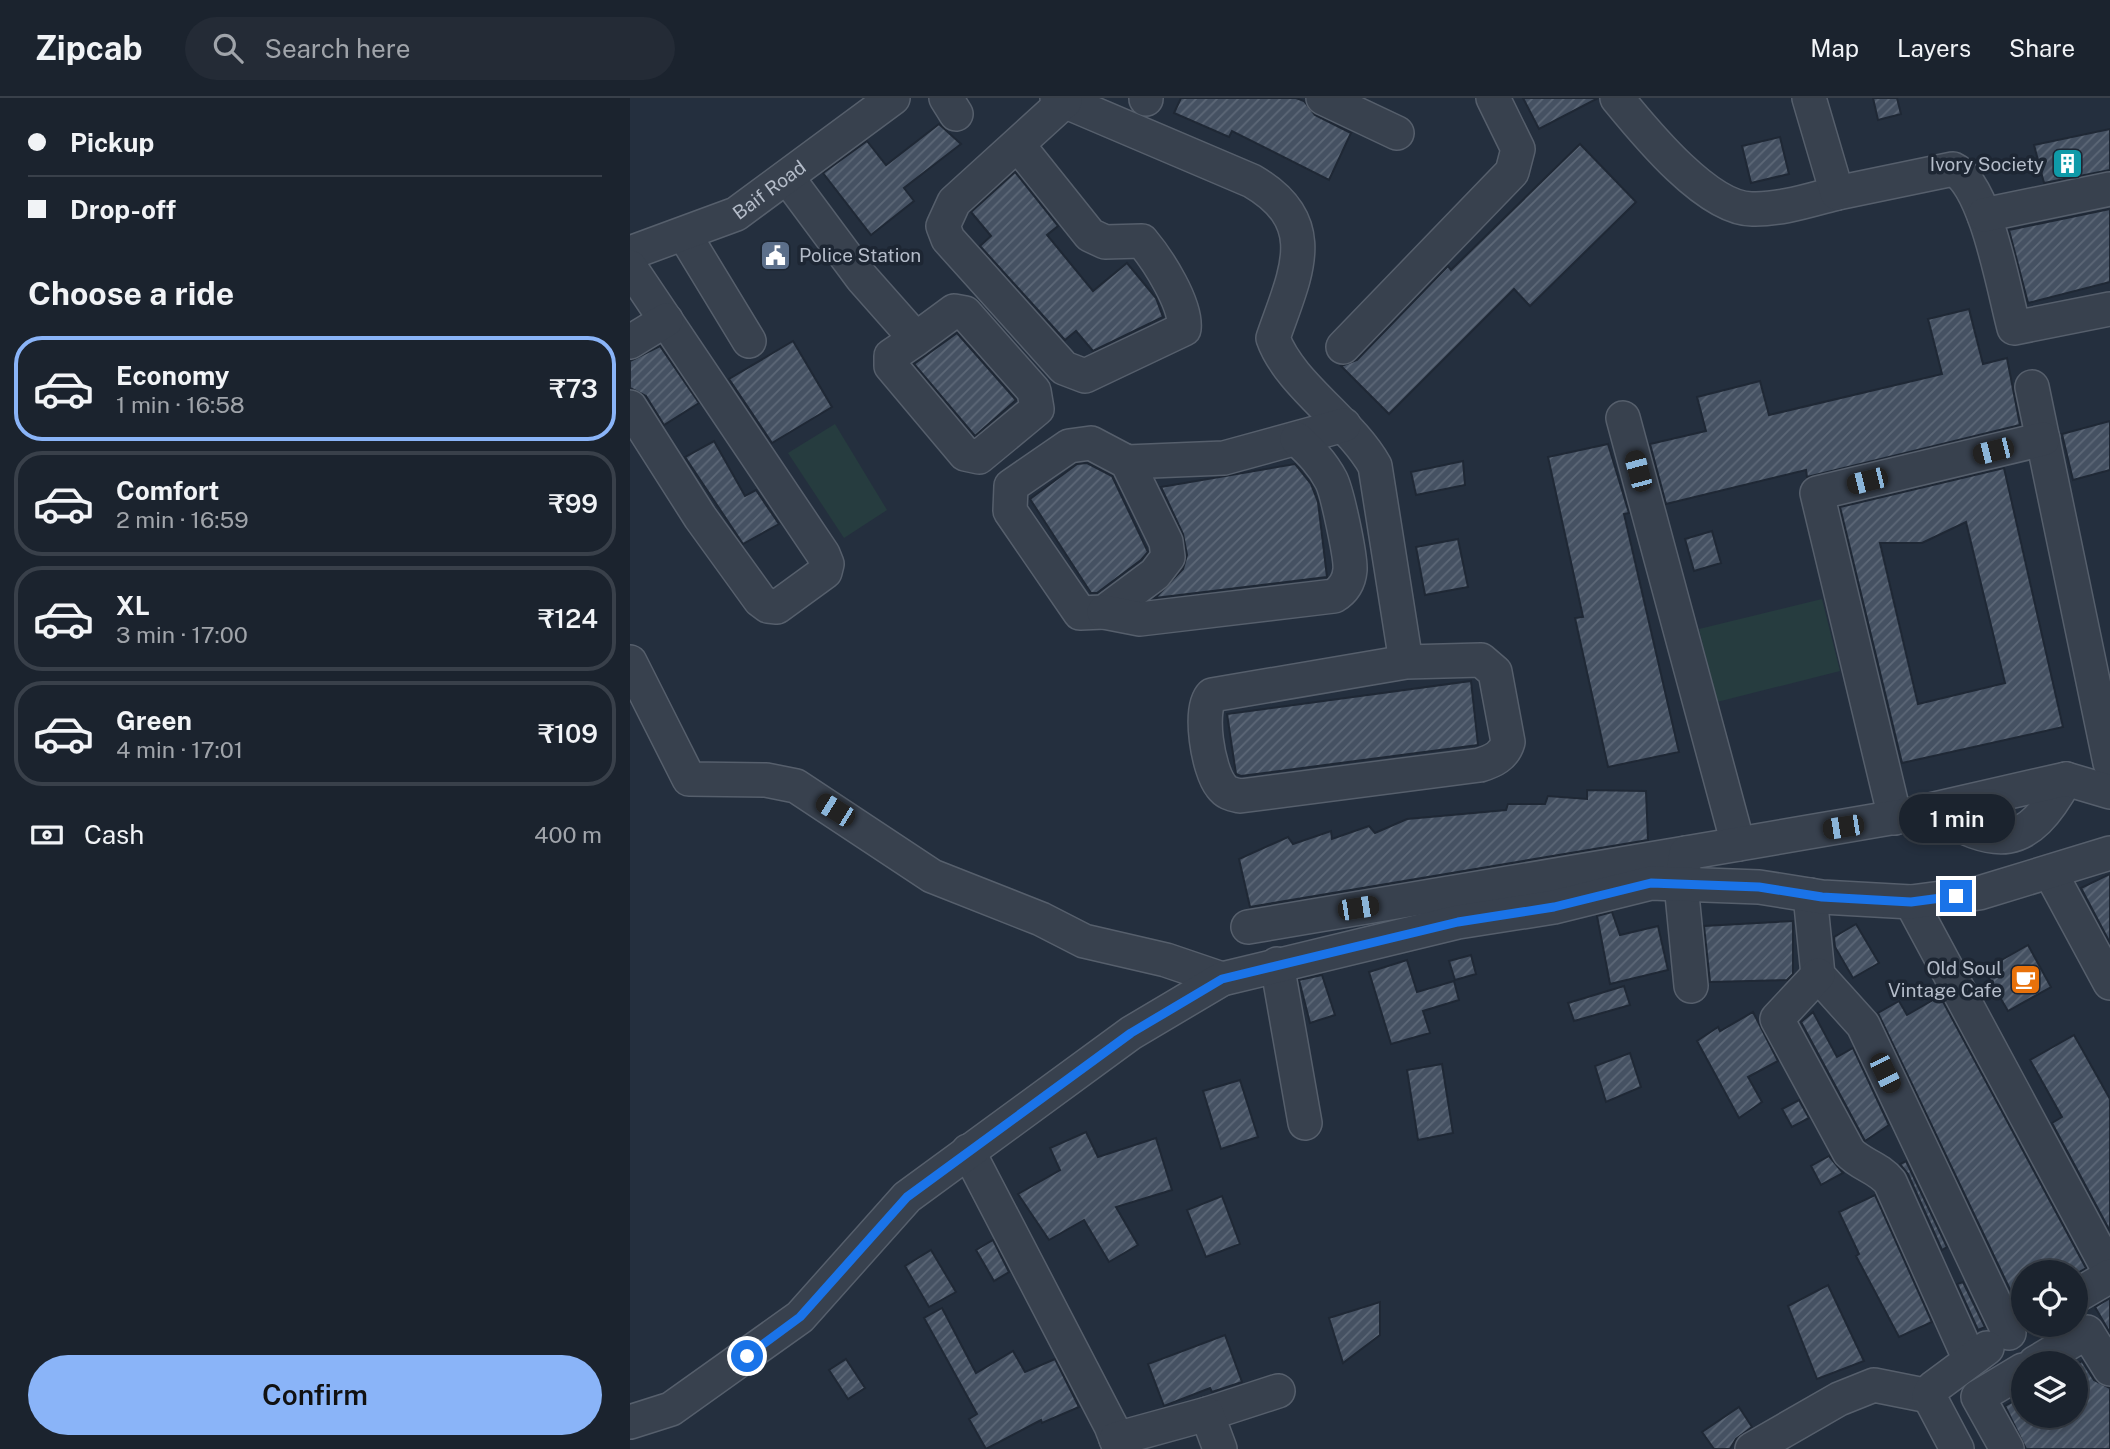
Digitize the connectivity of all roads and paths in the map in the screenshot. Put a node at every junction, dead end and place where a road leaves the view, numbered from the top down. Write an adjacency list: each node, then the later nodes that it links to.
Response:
1 (894, 98): 9 (street, Baif Road)
2 (1323, 98): 7 (street)
3 (1493, 98): 20 (street)
4 (1617, 98): 11 (street)
5 (1809, 98): 11 (street)
6 (1061, 100): 8 (street); 24 (street)
7 (1397, 133)
8 (1018, 145): 8 (street)
9 (787, 177): 13 (street, Baif Road); 17 (street)
10 (2110, 190): 12 (street)
11 (1837, 193): 12 (street)
12 (1984, 215): 15 (street)
13 (684, 234): 14 (street, Baif Road); 18 (street)
14 (631, 253): 16 (street)
15 (2110, 309)
16 (666, 320): 19 (street); 22 (street)
17 (916, 339): 17 (street)
18 (749, 341)
19 (630, 342)
20 (1343, 347)
21 (2032, 387): 26 (street)
22 (630, 407)
23 (1623, 418): 34 (street)
24 (1344, 425): 25 (street); 30 (street)
25 (1297, 439): 27 (street); 28 (street)
26 (2043, 439): 31 (street); 33 (street)
27 (1127, 462): 28 (street); 28 (street)
28 (1104, 612)
29 (630, 662): 43 (street)
30 (1406, 662): 30 (street)
31 (2110, 763)
32 (2110, 792): 33 (street)
33 (1895, 818): 34 (street)
34 (1738, 845): 36 (street)
35 (2110, 853): 37 (street)
36 (1683, 869): 38 (street); 40 (street); 41 (street); 45 (street)
37 (2050, 872): 39 (street); 44 (street)
38 (1810, 895): 39 (street); 42 (street)
39 (1911, 902): 48 (street)
40 (1248, 927)
41 (1277, 964): 43 (street); 46 (street)
42 (1818, 975): 50 (street); 53 (street)
43 (1222, 979): 47 (street)
44 (2110, 983)
45 (1691, 986)
46 (1305, 1123)
47 (968, 1151): 59 (street); 60 (street)
48 (2110, 1274): 49 (street)
49 (2088, 1288)
50 (2011, 1317)
51 (2011, 1333): 53 (street)
52 (2055, 1351): 54 (street)
53 (1970, 1360): 57 (street)
54 (2110, 1369)
55 (2011, 1377): 64 (street)
56 (1278, 1391): 58 (street)
57 (1928, 1396): 62 (street); 63 (street)
58 (1207, 1414): 60 (street); 61 (street)
59 (630, 1422)
60 (1118, 1444)
61 (1220, 1449)
62 (1752, 1449)
63 (1957, 1449)
64 (2007, 1449)

